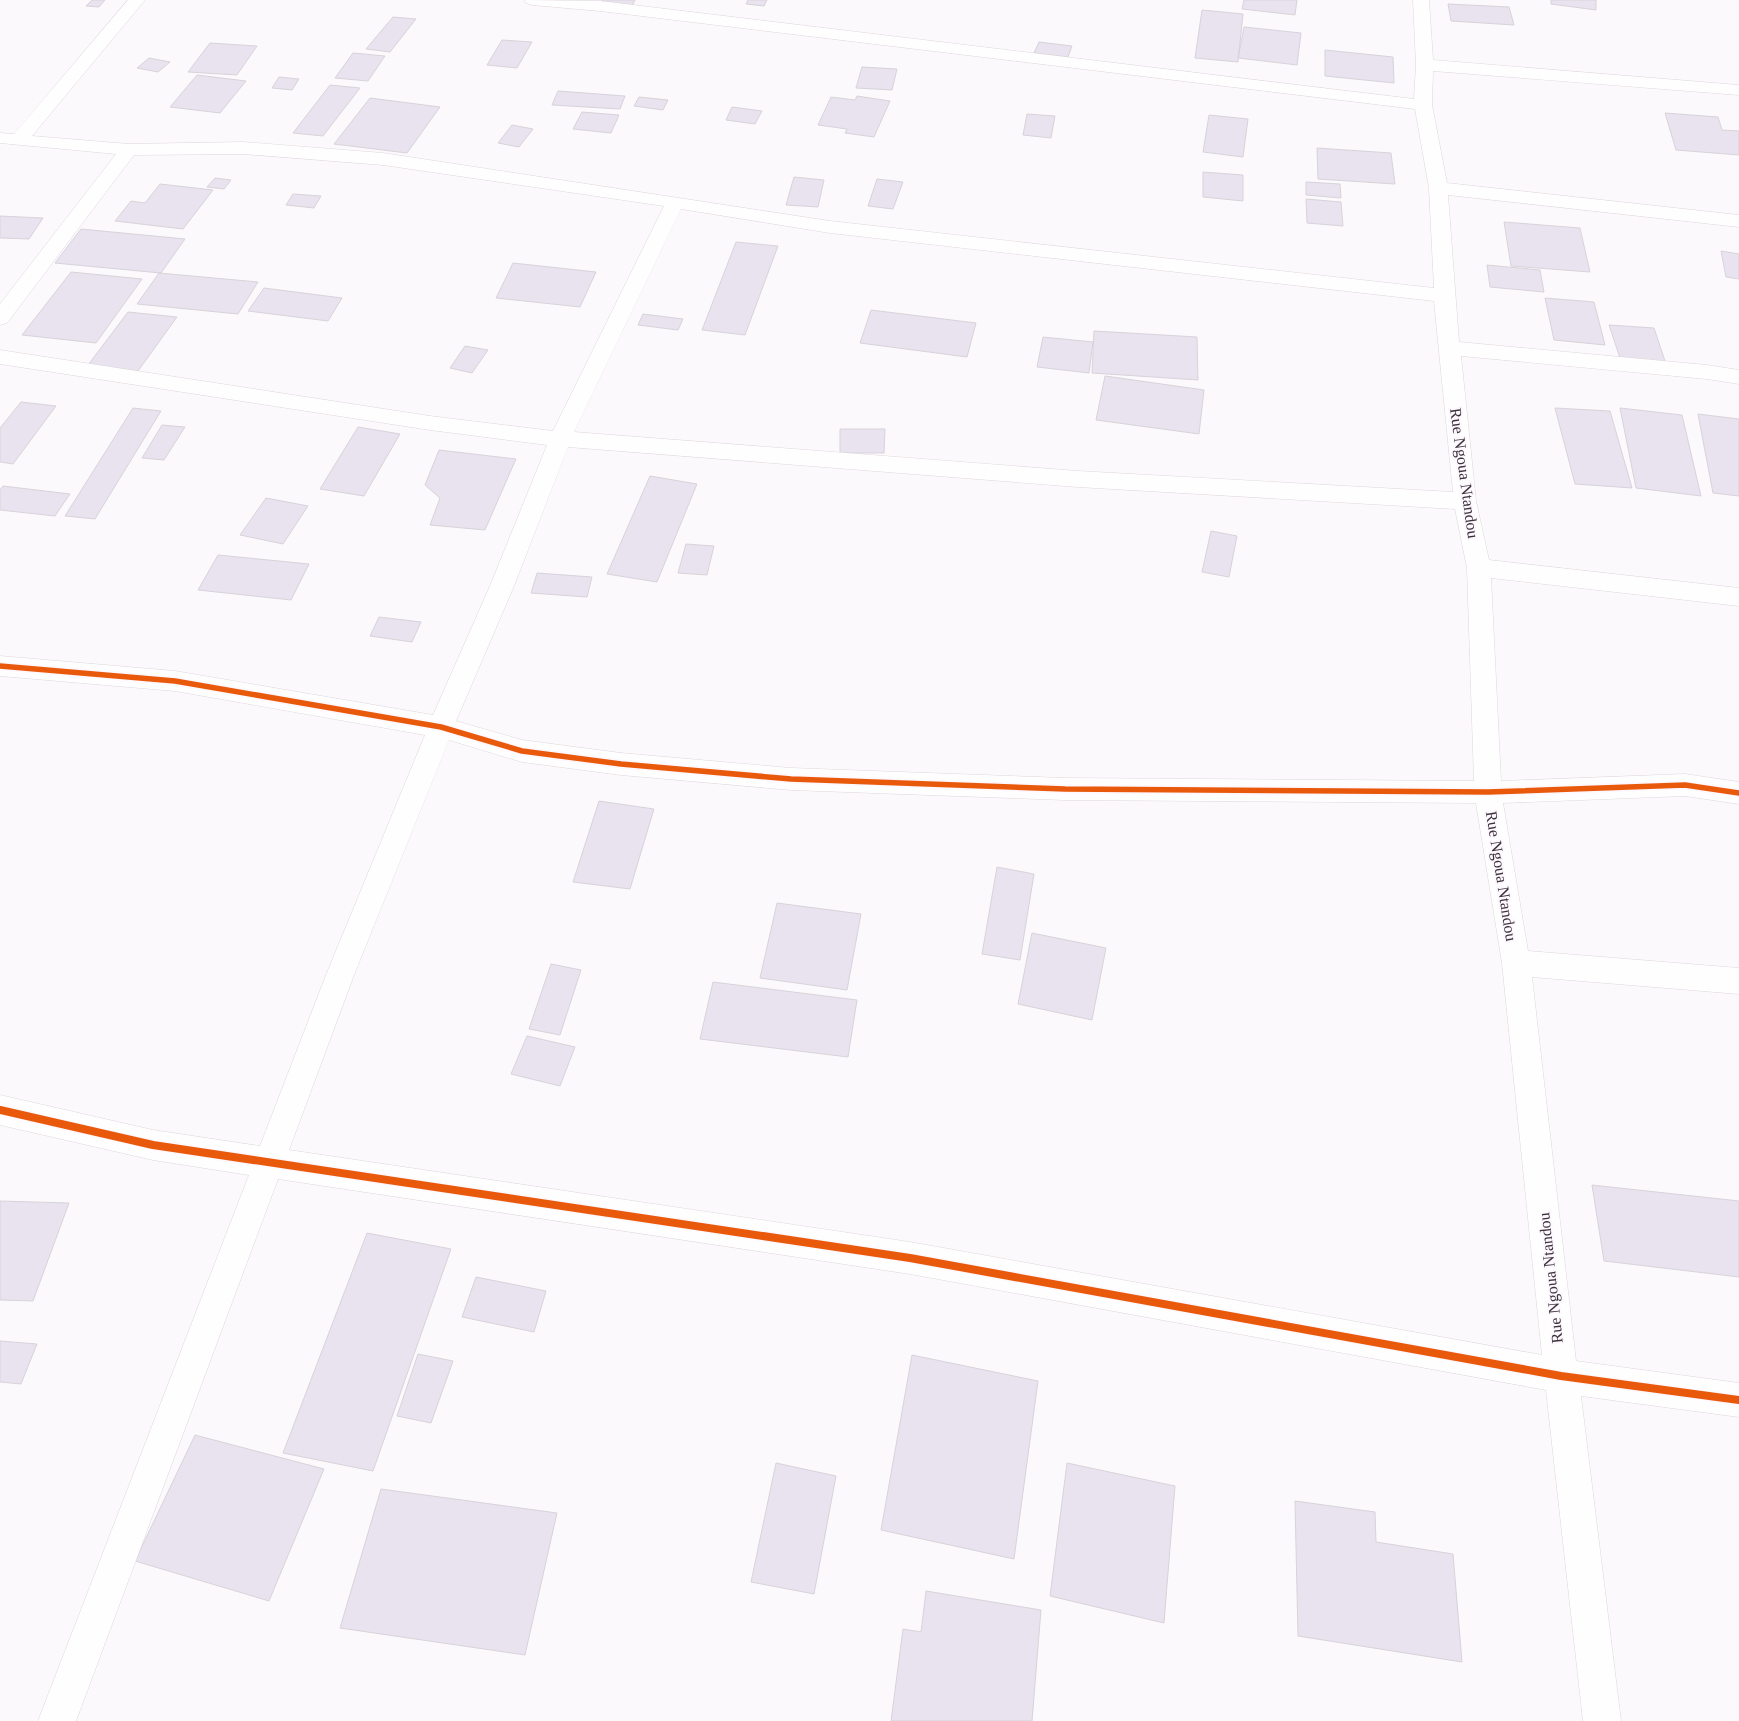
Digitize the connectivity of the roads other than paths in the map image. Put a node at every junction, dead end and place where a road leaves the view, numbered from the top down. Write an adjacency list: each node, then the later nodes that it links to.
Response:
1 (137, 0): 8 (street)
2 (532, 0): 6 (street)
3 (1421, 0): 4 (street, Rue Ngoua Ntandou)
4 (1425, 65): 5 (street); 6 (street, Rue Ngoua Ntandou)
5 (1739, 90)
6 (1423, 105): 10 (street, Rue Ngoua Ntandou)
7 (0, 138): 8 (street)
8 (20, 140): 9 (street)
9 (128, 150): 11 (street); 14 (street)
10 (1438, 188): 12 (street); 13 (street, Rue Ngoua Ntandou)
11 (675, 202): 13 (street); 18 (street)
12 (1739, 221)
13 (1444, 296): 15 (street, Rue Ngoua Ntandou)
14 (0, 318)
15 (1450, 348): 17 (street); 19 (street, Rue Ngoua Ntandou)
16 (0, 357): 18 (street)
17 (1739, 377)
18 (560, 439): 19 (street); 23 (street)
19 (1465, 500): 20 (street, Rue Ngoua Ntandou)
20 (1478, 568): 21 (street); 24 (street, Rue Ngoua Ntandou)
21 (1739, 597)
22 (0, 666): 23 (street)
23 (441, 727): 24 (street); 29 (street)
24 (1488, 792): 25 (street); 26 (street, Rue Ngoua Ntandou)
25 (1739, 793)
26 (1516, 963): 27 (street); 30 (street, Rue Ngoua Ntandou)
27 (1739, 981)
28 (0, 1110): 29 (street)
29 (270, 1161): 30 (street); 32 (street)
30 (1560, 1376): 31 (street); 33 (street, Rue Ngoua Ntandou)
31 (1739, 1400)
32 (57, 1721)
33 (1602, 1721)

